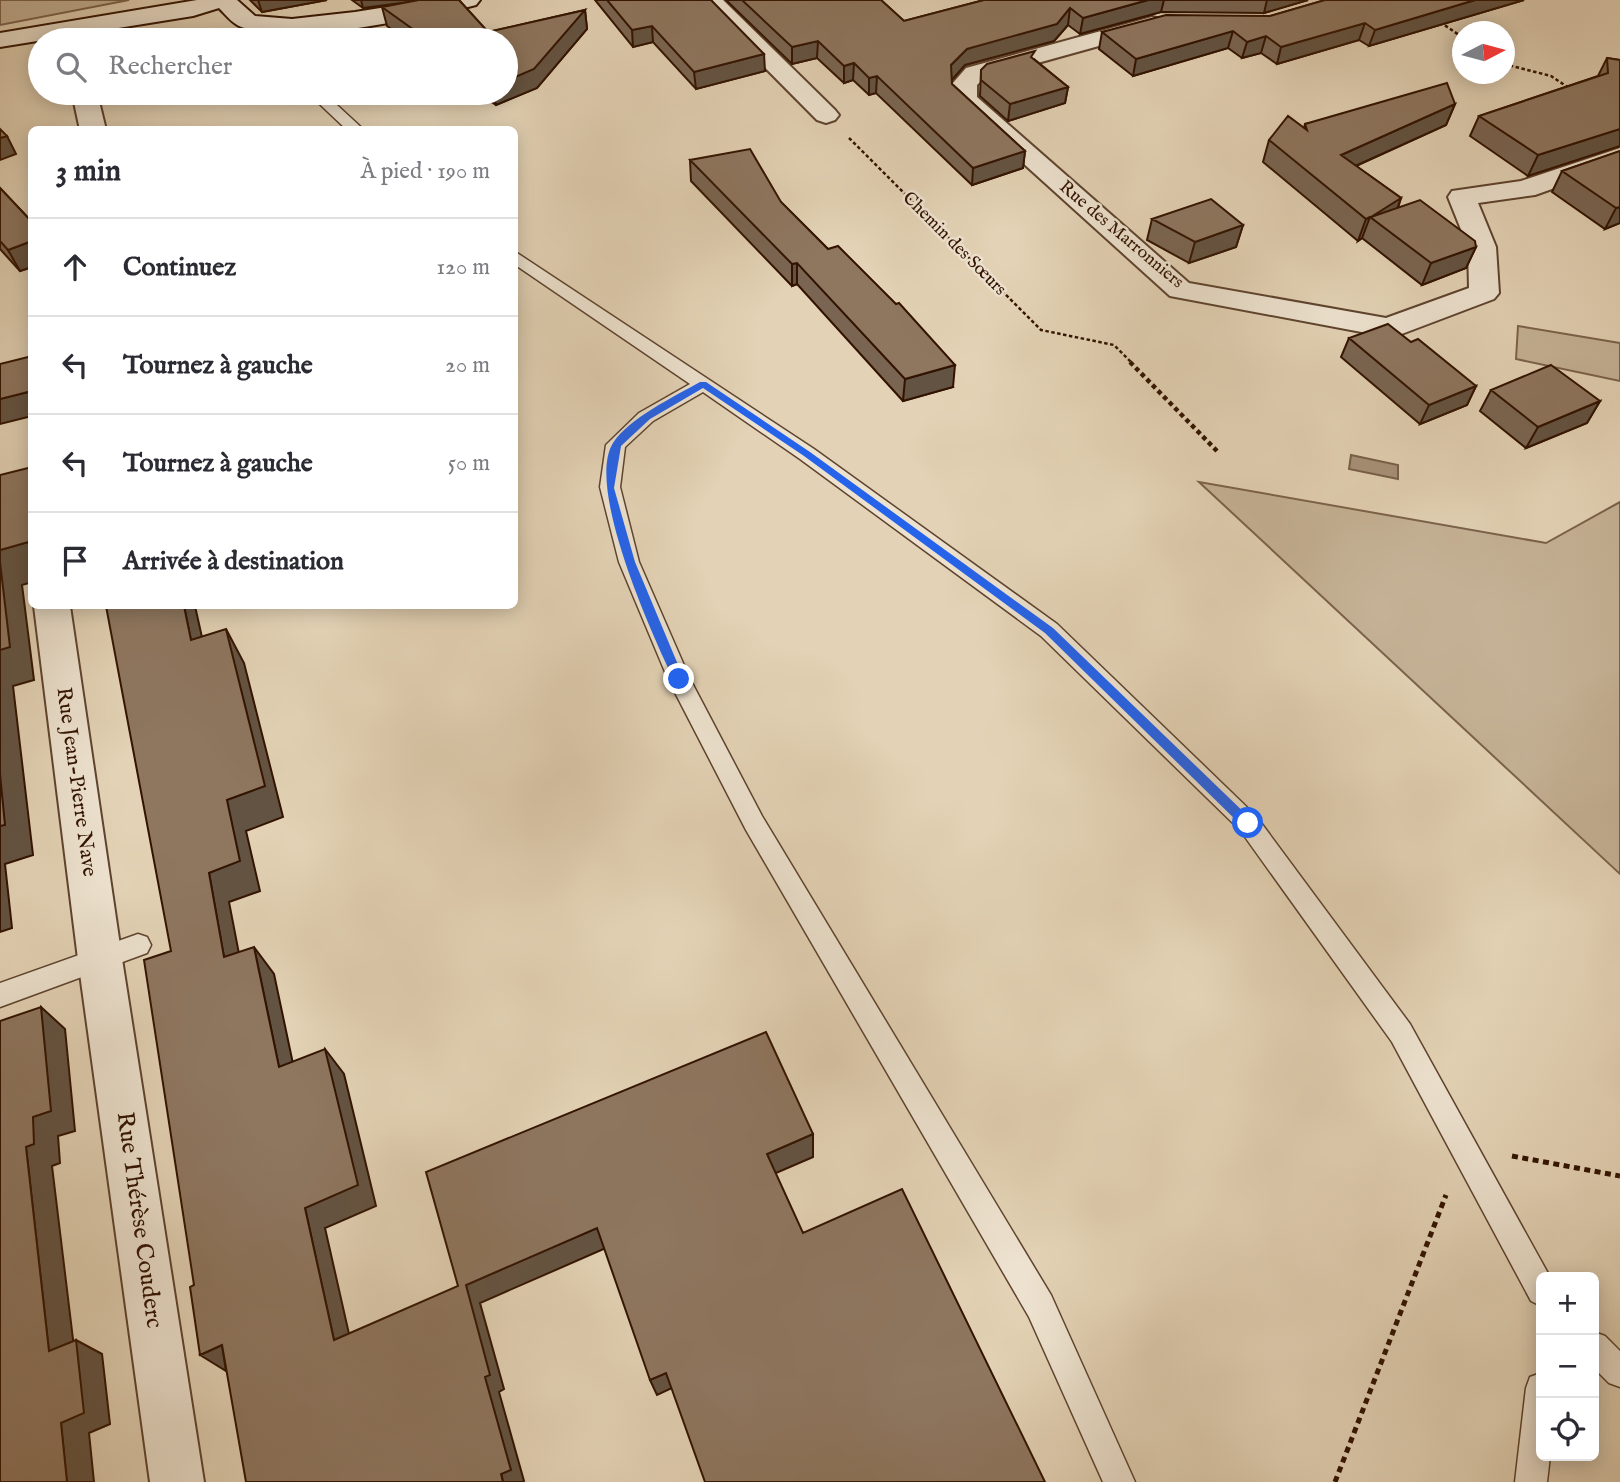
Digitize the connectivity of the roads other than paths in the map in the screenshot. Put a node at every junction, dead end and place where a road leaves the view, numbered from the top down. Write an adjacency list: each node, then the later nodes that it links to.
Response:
1 (222, 0): 5 (street); 6 (street)
2 (468, 0): 7 (street)
3 (710, 0): 12 (street)
4 (1174, 22): 15 (street, Rue des Marronniers)
5 (106, 28)
6 (264, 28)
7 (306, 28)
8 (28, 38): 9 (street)
9 (0, 40)
10 (88, 105): 13 (street)
11 (329, 105): 14 (lane)
12 (826, 115)
13 (92, 126)
14 (352, 126)
15 (1620, 156)
16 (518, 259): 17 (lane)
17 (703, 384): 21 (lane); 26 (lane)
18 (53, 609): 19 (street, Rue Jean-Pierre Nave)
19 (119, 952): 20 (lane); 25 (street, Rue Thérèse Couderc)
20 (0, 995)
21 (1536, 1282)
22 (1599, 1352): 23 (lane)
23 (1620, 1371)
24 (1540, 1398): 27 (lane)
25 (177, 1482)
26 (1119, 1482)
27 (1531, 1482)

